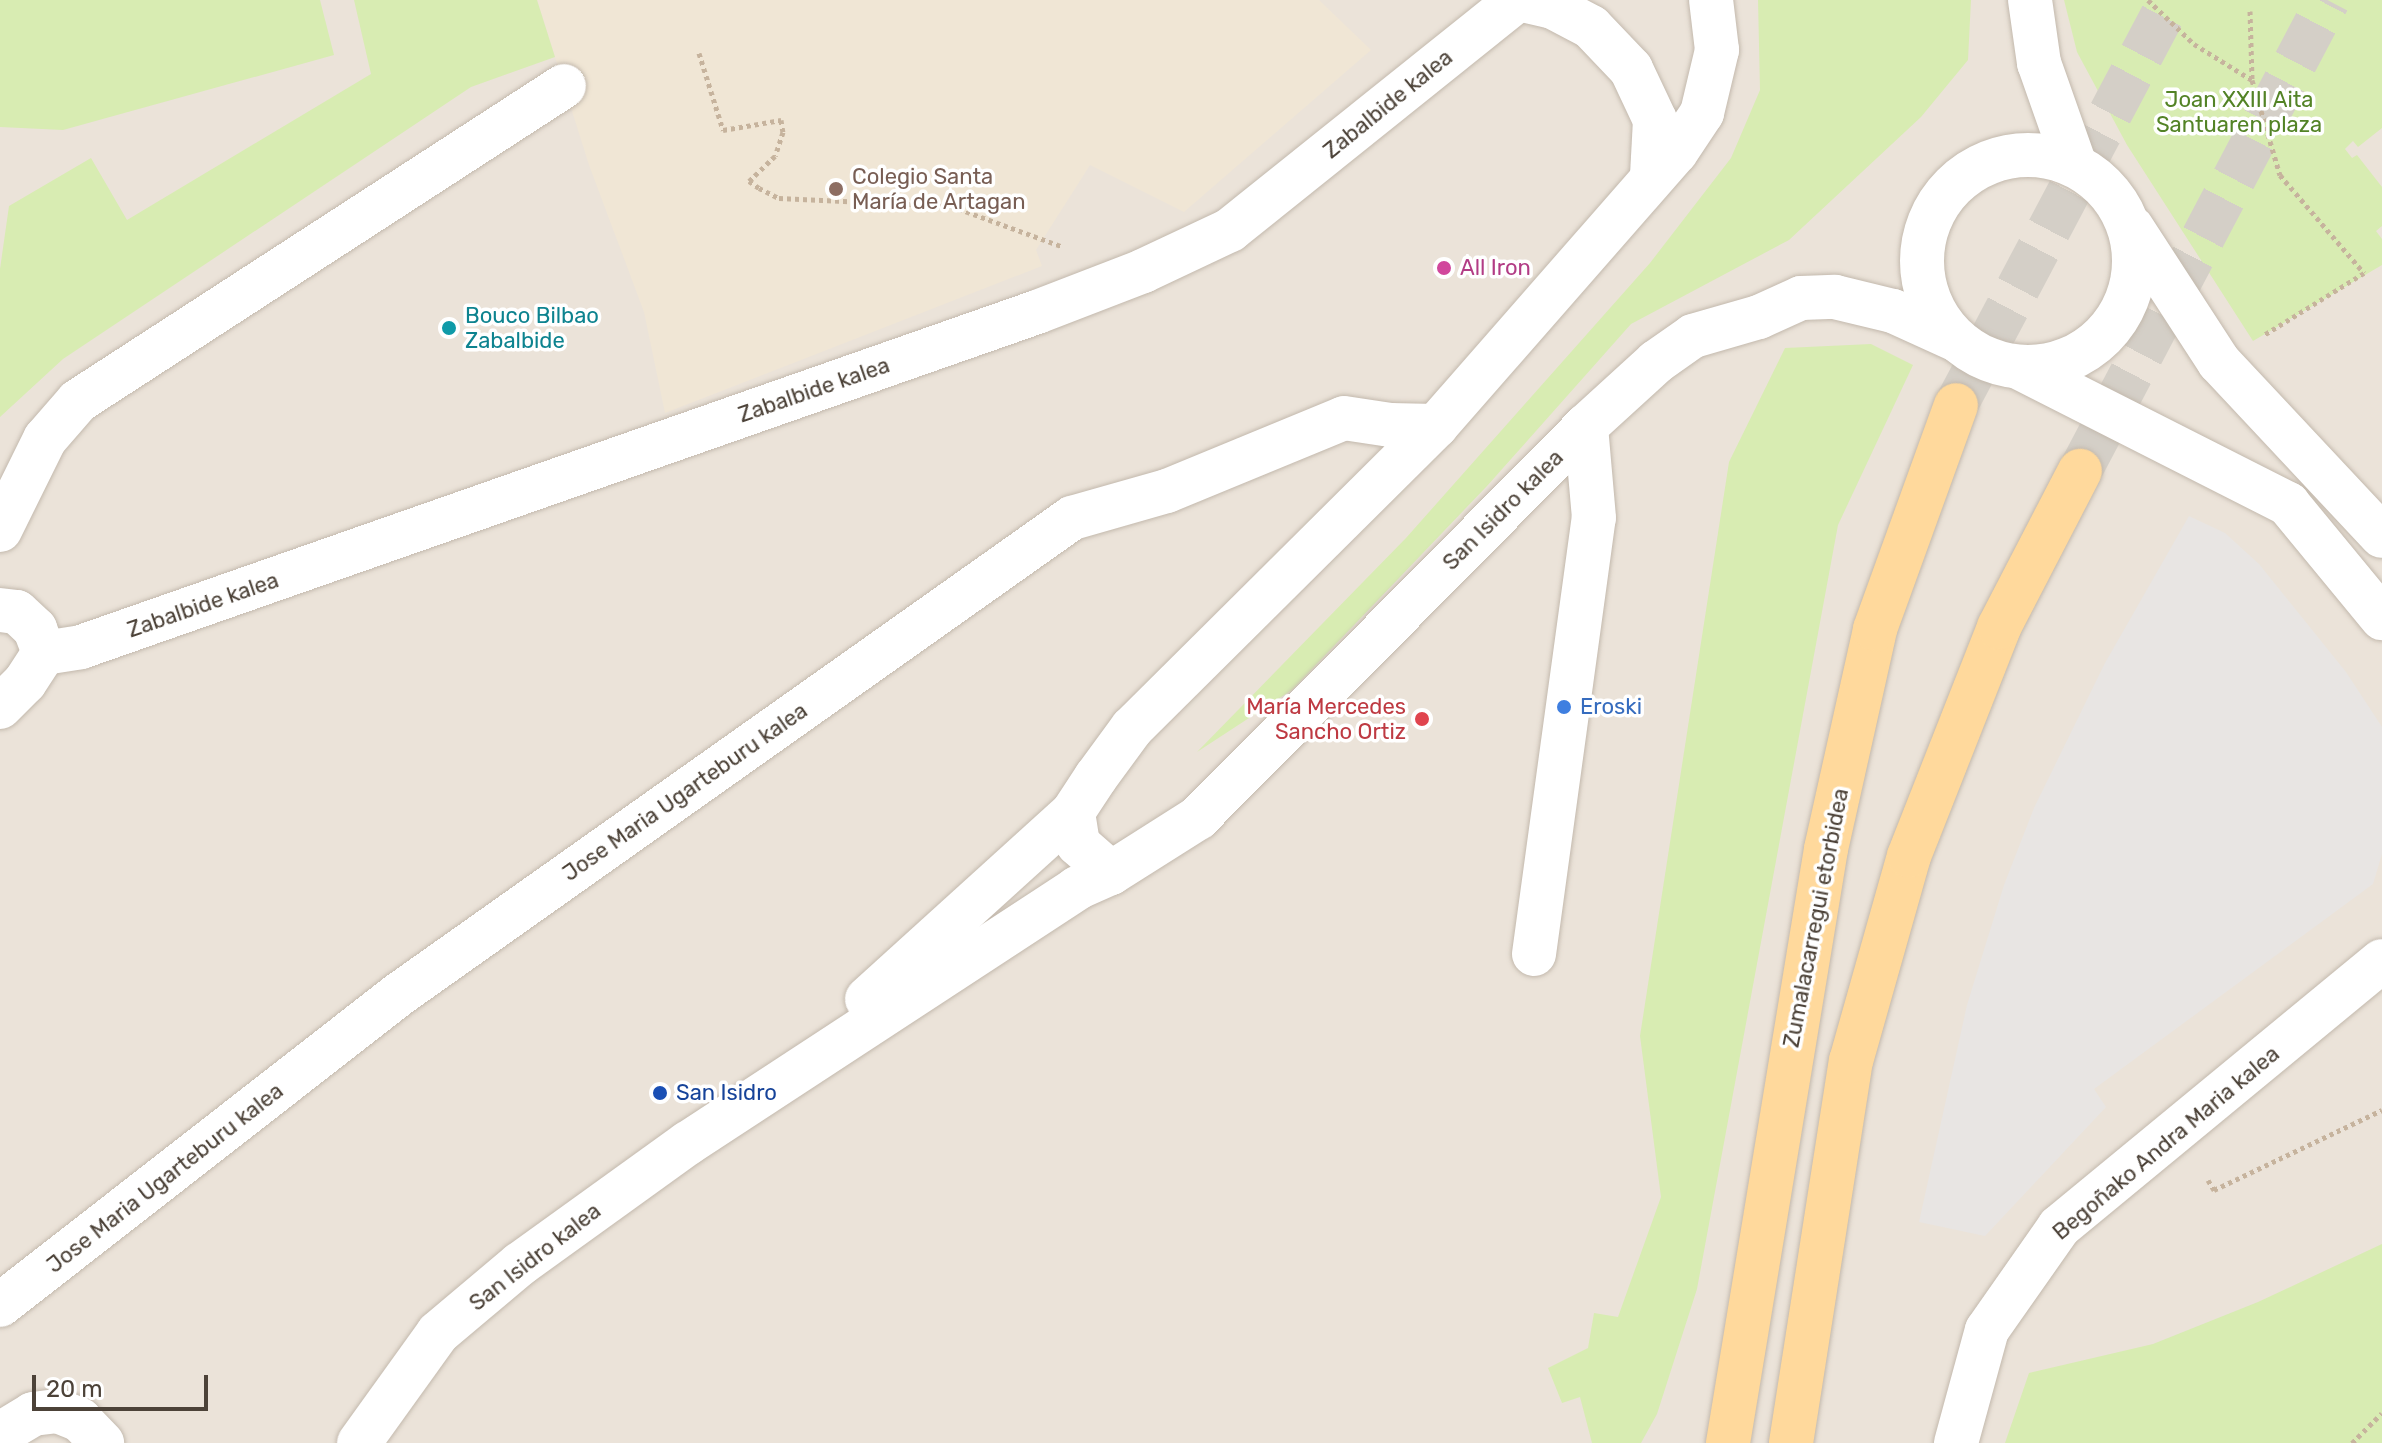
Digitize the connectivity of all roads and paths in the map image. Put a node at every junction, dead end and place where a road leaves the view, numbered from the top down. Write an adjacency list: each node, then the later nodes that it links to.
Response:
1 (1520, 0): 10 (street); 24 (street, Zabalbide kalea)
2 (1711, 0): 10 (street, San Isidro kalea)
3 (2030, 0): 9 (street)
4 (2148, 0): 7 (path)
5 (2250, 11): 7 (path)
6 (699, 53): 12 (path)
7 (2252, 80): 14 (path)
8 (564, 86): 20 (street)
9 (2075, 165): 11 (street); 13 (street)
10 (1652, 176): 17 (street, San Isidro kalea)
11 (2127, 220): 15 (street); 21 (street)
12 (1044, 238)
13 (1957, 340): 15 (street); 18 (street, San Isidro kalea)
14 (2253, 341)
15 (2020, 368): 23 (street)
16 (1956, 405): 38 (main road, Zumalacarregui etorbidea)
17 (1436, 426): 26 (street, San Isidro kalea); 33 (street, Jose Maria Ugarteburu kalea)
18 (1586, 426): 27 (street, San Isidro kalea); 28 (street)
19 (2080, 471): 39 (main road)
20 (0, 530)
21 (2382, 536)
22 (0, 610): 24 (street)
23 (2382, 618)
24 (44, 653): 25 (street)
25 (0, 707)
26 (1073, 812): 27 (street); 30 (street, San Isidro kalea)
27 (1111, 873): 30 (street, San Isidro kalea)
28 (1534, 954)
29 (2382, 961): 40 (street, Begoñako Andra Maria kalea)
30 (745, 1106): 37 (street, San Isidro kalea)
31 (2382, 1110): 32 (path)
32 (2208, 1180)
33 (1, 1302)
34 (2382, 1413): 41 (path)
35 (0, 1434): 36 (street)
36 (102, 1443)
37 (359, 1443)
38 (1728, 1443)
39 (1791, 1443)
40 (1956, 1443)
41 (2352, 1443)

